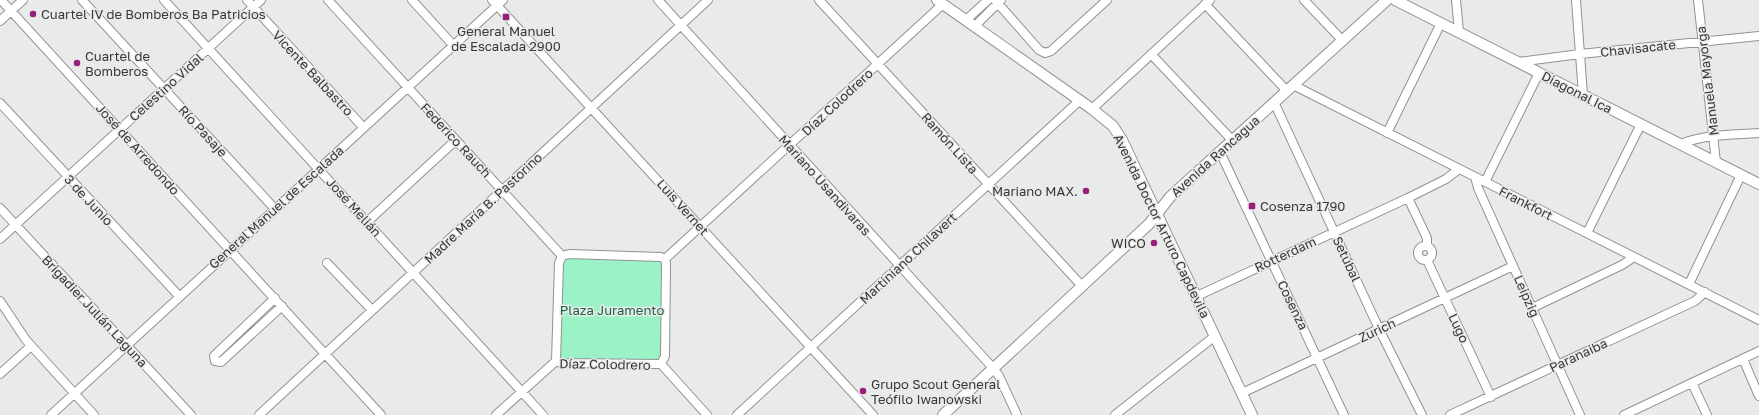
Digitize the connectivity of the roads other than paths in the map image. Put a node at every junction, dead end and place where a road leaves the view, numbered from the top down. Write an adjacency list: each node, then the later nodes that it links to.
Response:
1 (1, 0): 25 (street, José de Arredondo)
2 (23, 0): 25 (street)
3 (82, 0): 44 (street, Río Pasaje)
4 (164, 0): 36 (street, José Melián)
5 (247, 0): 24 (street, Vicente Balbastro)
6 (261, 0): 24 (street, Celestino Vidal)
7 (328, 0): 42 (street, Federico Rauch)
8 (412, 0): 35 (street)
9 (658, 0): 29 (street, Mariano Usandivaras)
10 (708, 0): 29 (street, Madre María B. Pastorino)
11 (819, 0): 40 (street, Ramón Lista)
12 (988, 0): 26 (street)
13 (1107, 0): 20 (street)
14 (1304, 0): 33 (street)
15 (1387, 0): 33 (main road, Avenida Rancagua)
16 (1400, 0): 28 (main road, Diagonal Ica)
17 (1456, 0): 31 (street)
18 (1576, 0): 38 (street)
19 (1698, 0): 34 (street, Manuela Mayorga)
20 (998, 1): 30 (street)
21 (497, 2): 35 (street, General Manuel de Escalada); 49 (street, Luis Vernet)
22 (940, 2): 26 (main road, Avenida Doctor Arturo Capdevila); 40 (street, Díaz Colodrero)
23 (1208, 2): 37 (street); 43 (street)
24 (253, 7): 36 (street, Celestino Vidal); 52 (street, Vicente Balbastro)
25 (11, 11): 27 (street); 53 (street, José de Arredondo)
26 (966, 20): 30 (main road, Avenida Doctor Arturo Capdevila)
27 (0, 21)
28 (1441, 23): 31 (main road, Diagonal Ica); 54 (street)
29 (681, 25): 49 (street, Madre María B. Pastorino); 60 (street, Mariano Usandivaras)
30 (975, 26): 46 (main road, Avenida Doctor Arturo Capdevila)
31 (1459, 32): 39 (main road, Diagonal Ica)
32 (1759, 36): 34 (street, Chavisacate)
33 (1342, 40): 43 (main road, Avenida Rancagua)
34 (1703, 41): 38 (street, Chavisacate); 56 (street, Manuela Mayorga)
35 (453, 45): 42 (street, General Manuel de Escalada)
36 (208, 48): 44 (street, Celestino Vidal); 63 (street, José Melián)
37 (1151, 54): 50 (street); 58 (street)
38 (1580, 54): 39 (street, Chavisacate); 45 (street)
39 (1518, 62): 41 (main road, Diagonal Ica)
40 (879, 64): 60 (street, Díaz Colodrero); 70 (street, Ramón Lista)
41 (1539, 73): 45 (main road, Diagonal Ica); 68 (street)
42 (408, 87): 52 (street, General Manuel de Escalada); 57 (street, Federico Rauch)
43 (1290, 88): 47 (main road, Avenida Rancagua); 54 (street, Frankfort)
44 (164, 89): 53 (street, Celestino Vidal); 74 (street, Río Pasaje)
45 (1583, 95): 51 (main road, Diagonal Ica)
46 (1079, 101): 50 (main road, Avenida Doctor Arturo Capdevila); 70 (street, Martiniano Chilavert)
47 (1274, 102): 58 (main road, Avenida Rancagua); 79 (street, Setúbal)
48 (0, 103): 66 (street, 3 de Junio)
49 (591, 107): 71 (street, Madre María B. Pastorino); 78 (street, Luis Vernet)
50 (1092, 109): 75 (main road, Avenida Doctor Arturo Capdevila)
51 (1641, 124): 59 (main road, Diagonal Ica); 80 (street)
52 (364, 127): 63 (street, General Manuel de Escalada)
53 (119, 129): 66 (street, Celestino Vidal); 82 (street, José de Arredondo)
54 (1387, 133): 64 (street, Frankfort)
55 (1759, 133): 56 (street)
56 (1714, 137): 59 (street); 62 (street, Manuela Mayorga)
57 (456, 140): 71 (street, Federico Rauch); 76 (street)
58 (1232, 140): 61 (main road, Avenida Rancagua)
59 (1681, 144): 62 (main road, Diagonal Ica)
60 (789, 146): 78 (street, Díaz Colodrero); 88 (street, Mariano Usandivaras)
61 (1220, 152): 75 (main road, Avenida Rancagua); 86 (street, Cosenza)
62 (1716, 162): 65 (main road, Diagonal Ica)
63 (318, 169): 74 (street, General Manuel de Escalada); 76 (street, José Melián)
64 (1459, 169): 67 (street, Frankfort); 72 (street, Rotterdam)
65 (1741, 175): 69 (main road, Diagonal Ica); 91 (street)
66 (68, 177): 77 (street, Celestino Vidal); 94 (street, 3 de Junio)
67 (1475, 177): 68 (street, Frankfort); 89 (street, Leipzig)
68 (1485, 182): 80 (street, Frankfort)
69 (1759, 184)
70 (988, 185): 88 (street, Martiniano Chilavert); 92 (street, Ramón Lista)
71 (502, 190): 83 (street, Federico Rauch); 90 (street, Madre María B. Pastorino)
72 (1408, 198): 79 (street, Rotterdam); 97 (street, Lugo)
73 (0, 208): 77 (street, Brigadier Julián Laguna)
74 (275, 209): 82 (street, General Manuel de Escalada)
75 (1158, 214): 92 (main road, Avenida Rancagua); 95 (main road, Avenida Doctor Arturo Capdevila)
76 (367, 222): 90 (street, José Melián)
77 (16, 225): 81 (street, Celestino Vidal); 105 (street, Brigadier Julián Laguna)
78 (701, 227): 85 (street, Díaz Colodrero); 107 (street, Luis Vernet)
79 (1334, 231): 86 (street, Rotterdam); 103 (street, Setúbal)
80 (1587, 233): 84 (street, Frankfort)
81 (0, 239)
82 (230, 250): 94 (street, General Manuel de Escalada); 96 (street, José de Arredondo)
83 (562, 256): 85 (street); 112 (street)
84 (1634, 257): 91 (street, Frankfort); 100 (street)
85 (665, 259): 113 (street)
86 (1271, 261): 95 (street, Rotterdam); 110 (street, Cosenza)
87 (327, 263): 101 (street)
88 (899, 266): 107 (street, Martiniano Chilavert); 115 (street, Mariano Usandivaras)
89 (1513, 266): 97 (street, Zurich); 100 (street, Leipzig)
90 (413, 273): 101 (street, Madre María B. Pastorino); 118 (street, José Melián)
91 (1689, 284): 93 (street, Frankfort)
92 (1082, 286): 115 (main road, Avenida Rancagua)
93 (1705, 292): 102 (street, Frankfort); 114 (street, Paranaiba)
94 (179, 296): 105 (street, General Manuel de Escalada)
95 (1197, 296): 104 (main road, Avenida Doctor Arturo Capdevila)
96 (275, 298): 99 (street, José de Arredondo); 99 (street)
97 (1445, 298): 103 (street, Zurich); 122 (street, Lugo)
98 (0, 302): 106 (street)
99 (282, 306): 109 (street, José de Arredondo)
100 (1532, 308): 114 (street, Leipzig)
101 (372, 310): 109 (street, Madre María B. Pastorino)
102 (1759, 320)
103 (1379, 329): 110 (street, Zurich); 138 (street, Setúbal)
104 (1215, 336): 120 (main road, Avenida Doctor Arturo Capdevila); 135 (street)
105 (126, 345): 119 (street, General Manuel de Escalada); 126 (street, Brigadier Julián Laguna)
106 (31, 346): 116 (street); 119 (street)
107 (811, 348): 131 (street, Martiniano Chilavert); 132 (street, Luis Vernet)
108 (1759, 351): 111 (street)
109 (325, 353): 123 (street, José de Arredondo); 127 (street, Madre María B. Pastorino)
110 (1318, 357): 120 (street, Zurich); 137 (street, Cosenza)
111 (1743, 359): 117 (street); 121 (street)
112 (556, 361): 113 (street, Díaz Colodrero); 118 (street, Díaz Colodrero)
113 (662, 364): 130 (street)
114 (1557, 365): 122 (street, Paranaiba); 140 (street, Leipzig)
115 (993, 368): 133 (main road, Avenida Rancagua); 134 (street, Mariano Usandivaras)
116 (0, 374)
117 (1692, 383): 141 (street); 142 (street)
118 (522, 392): 128 (street, Díaz Colodrero); 129 (street, José Melián)
119 (74, 393): 124 (street, General Manuel de Escalada); 125 (street)
120 (1242, 393): 136 (main road, Avenida Doctor Arturo Capdevila)
121 (1759, 396)
122 (1491, 397): 139 (street, Paranaiba)
123 (376, 413)
124 (51, 415)
125 (94, 415)
126 (190, 415)
127 (258, 415)
128 (496, 415)
129 (543, 415)
130 (707, 415)
131 (737, 415)
132 (873, 415)
133 (942, 415)
134 (1017, 415)
135 (1115, 415)
136 (1252, 415)
137 (1344, 415)
138 (1422, 415)
139 (1450, 415)
140 (1580, 415)
141 (1624, 415)
142 (1707, 415)

